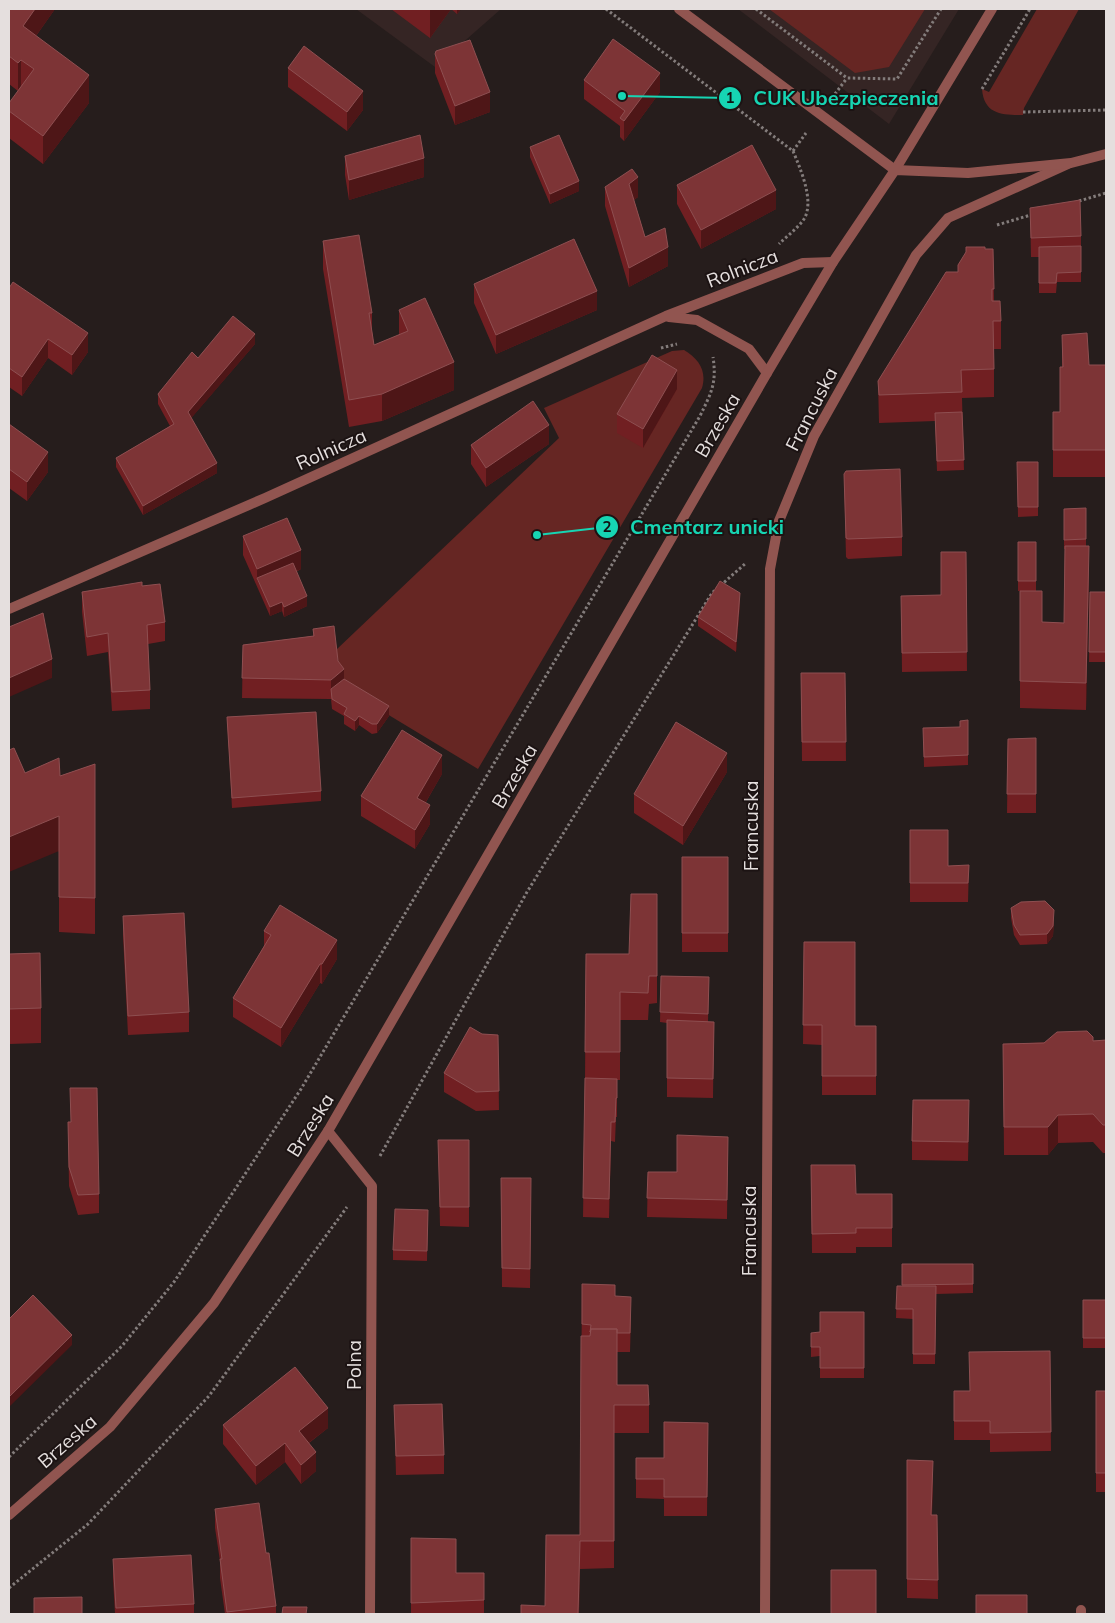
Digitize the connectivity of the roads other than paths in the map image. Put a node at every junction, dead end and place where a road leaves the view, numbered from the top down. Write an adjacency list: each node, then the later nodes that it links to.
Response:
1 (679, 9): 5 (street)
2 (992, 9): 5 (street, Brzeska)
3 (1106, 154): 4 (street)
4 (1071, 163): 5 (street); 13 (street, Francuska)
5 (895, 170): 6 (street, Brzeska)
6 (833, 262): 7 (street, Rolnicza); 8 (street, Brzeska)
7 (666, 316): 8 (street); 9 (street, Rolnicza)
8 (767, 373): 10 (street, Brzeska)
9 (9, 609)
10 (328, 1131): 11 (street, Brzeska); 12 (street, Polna)
11 (9, 1515)
12 (370, 1614)
13 (765, 1614)

